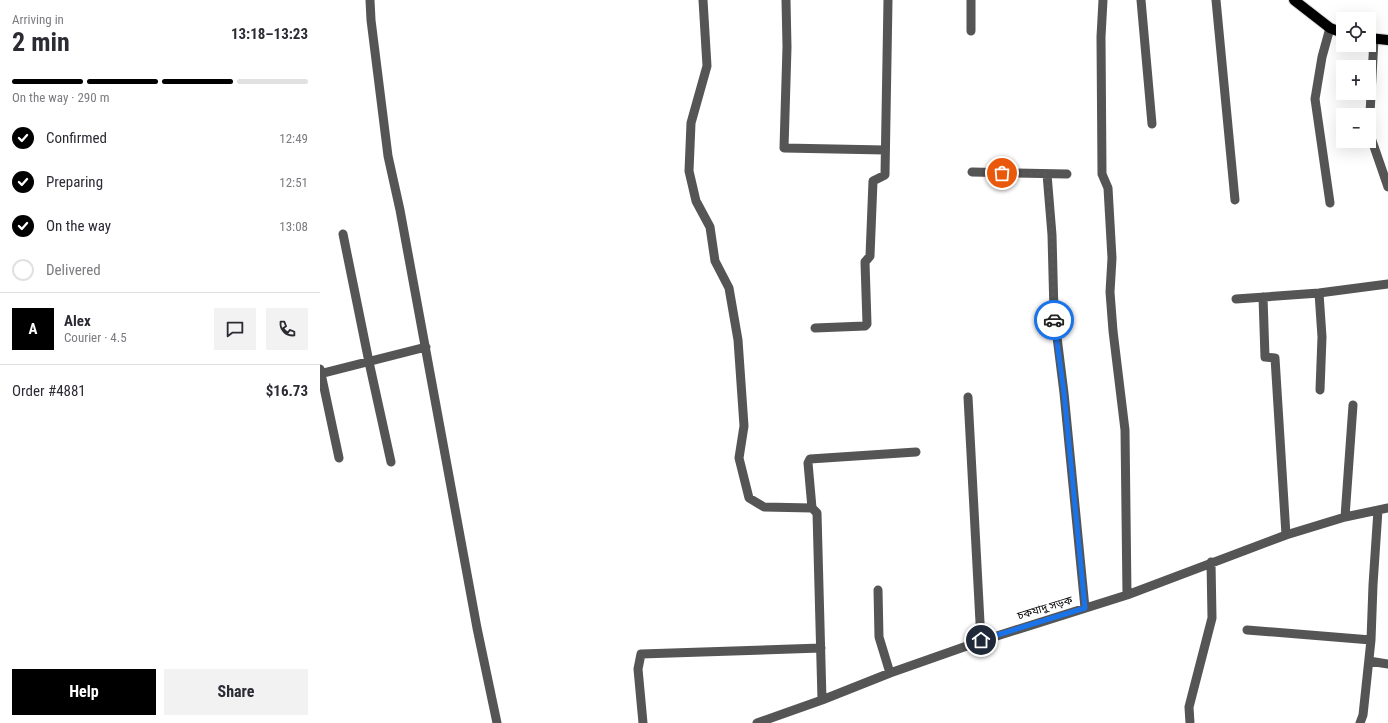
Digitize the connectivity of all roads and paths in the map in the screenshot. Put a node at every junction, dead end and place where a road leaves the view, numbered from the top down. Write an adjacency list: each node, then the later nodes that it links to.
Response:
1 (370, 0): 30 (street)
2 (703, 0): 39 (street)
3 (786, 0): 17 (street)
4 (888, 0): 17 (street)
5 (971, 0): 12 (street)
6 (1102, 0): 46 (street)
7 (1142, 0): 16 (street)
8 (1216, 0): 22 (street)
9 (1294, 0): 10 (main road)
10 (1330, 28): 11 (main road); 23 (street)
11 (1336, 30)
12 (971, 31)
13 (1376, 39): 14 (main road)
14 (1388, 40)
15 (1372, 52): 21 (street)
16 (1152, 124)
17 (886, 150): 29 (street)
18 (972, 172): 19 (street)
19 (1047, 174): 20 (street); 47 (street)
20 (1067, 174)
21 (1388, 187)
22 (1235, 200)
23 (1330, 203)
24 (344, 234): 31 (street)
25 (1388, 284): 26 (street)
26 (1319, 293): 27 (street); 33 (street)
27 (1263, 297): 28 (street); 43 (street)
28 (1236, 299)
29 (815, 328)
30 (426, 348): 31 (street); 56 (street)
31 (369, 362): 32 (street); 38 (street)
32 (320, 373): 37 (street)
33 (1320, 390)
34 (968, 397): 49 (street)
35 (1353, 405): 42 (street)
36 (916, 452): 39 (street)
37 (339, 458)
38 (391, 462)
39 (812, 508): 51 (street)
40 (1388, 508): 41 (street, চকযাদু সড়ক)
41 (1378, 510): 42 (street, চকযাদু সড়ক); 50 (street)
42 (1345, 517): 43 (street, চকযাদু সড়ক)
43 (1286, 535): 44 (street, চকযাদু সড়ক)
44 (1211, 562): 46 (street, চকযাদু সড়ক); 59 (street)
45 (878, 590): 54 (street)
46 (1127, 595): 47 (street, চকযাদু সড়ক)
47 (1085, 608): 49 (street, চকযাদু সড়ক)
48 (1247, 630): 50 (street)
49 (981, 640): 54 (street, চকযাদু সড়ক)
50 (1371, 640): 52 (street)
51 (821, 648): 55 (street); 57 (street)
52 (1369, 661): 53 (street); 60 (street)
53 (1388, 664)
54 (890, 673): 55 (street, চকযাদু সড়ক)
55 (822, 700): 58 (street, চকযাদু সড়ক)
56 (497, 723)
57 (643, 723)
58 (757, 723)
59 (1190, 723)
60 (1360, 723)

